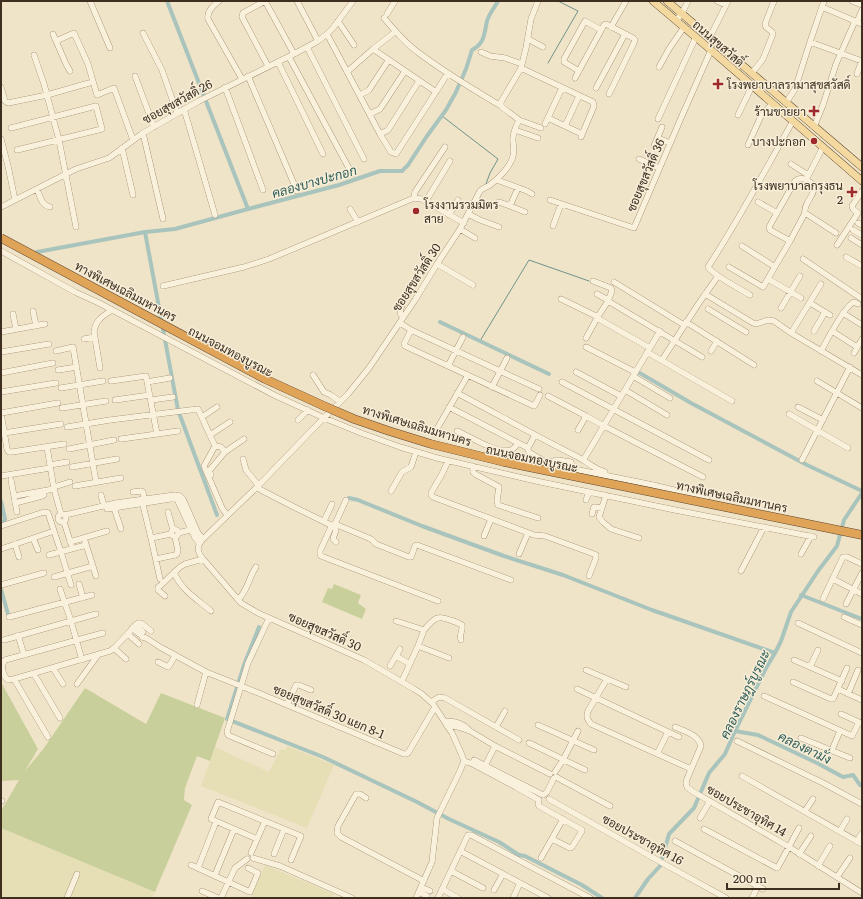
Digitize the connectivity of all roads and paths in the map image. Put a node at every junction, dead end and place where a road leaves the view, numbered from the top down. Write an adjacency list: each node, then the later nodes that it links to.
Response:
1 (90, 1): 41 (street)
2 (219, 1): 64 (street)
3 (265, 1): 47 (street); 51 (street)
4 (297, 1): 36 (street)
5 (353, 1): 21 (street, ซอยสุขสวัสดิ์ 26)
6 (395, 1): 27 (street)
7 (538, 1): 34 (street)
8 (626, 1): 24 (street)
9 (653, 1): 22 (main road, ถนนสุขสวัสดิ์)
10 (668, 1): 20 (main road, ถนนสุขสวัสดิ์)
11 (688, 1): 20 (street)
12 (717, 1): 16 (street)
13 (774, 1): 59 (street)
14 (824, 1): 18 (street)
15 (852, 1): 17 (street)
16 (727, 3): 33 (street)
17 (862, 5)
18 (822, 7): 23 (street); 37 (street)
19 (862, 10): 23 (street)
20 (682, 13): 22 (street); 33 (main road, ถนนสุขสวัสดิ์)
21 (338, 21): 30 (street, ซอยสุขสวัสดิ์ 26); 38 (street)
22 (676, 21): 25 (main road, ถนนสุขสวัสดิ์)
23 (858, 22): 45 (street)
24 (611, 27): 26 (street); 31 (street)
25 (684, 27): 32 (main road, ถนนสุขสวัสดิ์); 53 (street)
26 (601, 30): 55 (street); 55 (street)
27 (395, 32): 42 (street); 58 (street)
28 (143, 33): 81 (street)
29 (53, 34): 35 (street)
30 (328, 34): 36 (street, ซอยสุขสวัสดิ์ 26); 57 (street)
31 (625, 34): 71 (street); 73 (street)
32 (696, 37): 43 (main road, ถนนสุขสวัสดิ์); 85 (street)
33 (710, 37): 59 (main road, ถนนสุขสวัสดิ์)
34 (528, 39): 40 (street); 52 (street)
35 (56, 41): 56 (street); 101 (street)
36 (318, 41): 39 (street, ซอยสุขสวัสดิ์ 26)
37 (810, 42): 45 (street); 77 (street)
38 (354, 45)
39 (307, 47): 47 (street, ซอยสุขสวัสดิ์ 26); 110 (street)
40 (543, 47)
41 (110, 48)
42 (373, 49): 48 (street); 57 (street)
43 (711, 50): 67 (main road, ถนนสุขสวัสดิ์); 102 (street, ซอยสุขสวัสดิ์ 36)
44 (481, 52): 52 (street)
45 (841, 54): 49 (street); 92 (street)
46 (34, 55): 74 (street)
47 (291, 55): 50 (street, ซอยสุขสวัสดิ์ 26); 117 (street)
48 (388, 60): 54 (street); 75 (street)
49 (862, 61): 60 (street)
50 (278, 62): 51 (street, ซอยสุขสวัสดิ์ 26); 109 (street)
51 (268, 66): 62 (street, ซอยสุขสวัสดิ์ 26)
52 (521, 66): 70 (street); 79 (street)
53 (659, 67)
54 (404, 71): 65 (street); 82 (street)
55 (579, 71): 63 (street)
56 (70, 72)
57 (347, 72): 75 (street)
58 (448, 73): 72 (street); 79 (street)
59 (752, 73): 77 (main road, ถนนสุขสวัสดิ์)
60 (857, 74)
61 (135, 76): 90 (street)
62 (248, 76): 64 (street, ซอยสุขสวัสดิ์ 26); 124 (street)
63 (575, 78)
64 (242, 79): 69 (street, ซอยสุขสวัสดิ์ 26)
65 (419, 81): 72 (street); 96 (street)
66 (89, 83): 74 (street)
67 (752, 86): 78 (main road, ถนนสุขสวัสดิ์); 83 (street)
68 (1, 87): 74 (street)
69 (225, 87): 80 (street, ซอยสุขสวัสดิ์ 26); 123 (street)
70 (562, 88): 76 (street); 88 (street)
71 (596, 88)
72 (436, 92): 96 (street)
73 (609, 94)
74 (47, 95): 84 (street)
75 (360, 95): 82 (street)
76 (579, 96): 89 (street); 89 (street)
77 (786, 103): 92 (main road, ถนนสุขสวัสดิ์)
78 (772, 104): 87 (main road, ถนนสุขสวัสดิ์); 103 (street)
79 (501, 106): 86 (street)
80 (184, 109): 81 (street, ซอยสุขสวัสดิ์ 26); 145 (street)
81 (177, 113): 90 (street, ซอยสุขสวัสดิ์ 26)
82 (370, 114): 96 (street)
83 (738, 116)
84 (53, 117): 93 (street); 100 (street); 100 (street)
85 (658, 119)
86 (519, 120): 88 (street); 94 (street, ซอยสุขสวัสดิ์ 30)
87 (792, 121): 106 (main road, ถนนสุขสวัสดิ์); 172 (street)
88 (545, 123): 89 (street)
89 (565, 126)
90 (154, 127): 95 (street, ซอยสุขสวัสดิ์ 26)
91 (662, 127): 99 (street)
92 (814, 127): 114 (main road, ถนนสุขสวัสดิ์)
93 (11, 128)
94 (515, 130): 98 (street); 119 (street, ซอยสุขสวัสดิ์ 30)
95 (143, 133): 101 (street, ซอยสุขสวัสดิ์ 26); 147 (street)
96 (380, 134)
97 (1, 138): 129 (street)
98 (538, 138)
99 (658, 138): 102 (street); 104 (street)
100 (59, 140): 108 (street); 116 (street)
101 (133, 140): 107 (street, ซอยสุขสวัสดิ์ 26)
102 (670, 144): 115 (street, ซอยสุขสวัสดิ์ 36)
103 (748, 145)
104 (654, 146)
105 (445, 147): 128 (street)
106 (823, 147): 118 (street); 120 (main road, ถนนสุขสวัสดิ์)
107 (122, 148): 116 (street, ซอยสุขสวัสดิ์ 26); 127 (street)
108 (17, 150)
109 (323, 154)
110 (364, 159)
111 (639, 159): 115 (street)
112 (450, 161): 132 (street)
113 (791, 164): 118 (street)
114 (862, 167)
115 (660, 168): 135 (street, ซอยสุขสวัสดิ์ 36)
116 (66, 174): 122 (street, ซอยสุขสวัสดิ์ 26); 151 (street)
117 (352, 174)
118 (807, 177): 141 (street); 142 (street)
119 (497, 180): 121 (street); 144 (street, ซอยสุขสวัสดิ์ 30)
120 (862, 181)
121 (518, 188): 126 (street); 137 (street)
122 (37, 189): 129 (street, ซอยสุขสวัสดิ์ 26); 138 (street)
123 (263, 190)
124 (296, 191)
125 (862, 191): 143 (street)
126 (532, 194)
127 (133, 195)
128 (414, 198): 132 (street); 148 (street)
129 (15, 200): 136 (street, ซอยสุขสวัสดิ์ 26)
130 (458, 200): 146 (street)
131 (550, 200): 135 (street, ซอยสุขสวัสดิ์ 36)
132 (426, 202): 146 (street)
133 (499, 202): 137 (street)
134 (758, 202): 141 (street)
135 (561, 204): 150 (street)
136 (1, 206)
137 (510, 206): 140 (street)
138 (50, 207)
139 (350, 209): 148 (street)
140 (525, 212)
141 (777, 213): 160 (street)
142 (804, 213): 155 (street); 160 (street)
143 (860, 213): 162 (street)
144 (468, 214): 149 (street, ซอยสุขสวัสดิ์ 30); 152 (street)
145 (215, 215)
146 (450, 215): 149 (street)
147 (163, 219)
148 (358, 222): 179 (street)
149 (464, 223): 153 (street, ซอยสุขสวัสดิ์ 30)
150 (553, 226)
151 (76, 227)
152 (498, 227)
153 (460, 229): 157 (street); 168 (street, ซอยสุขสวัสดิ์ 30)
154 (853, 230): 156 (street)
155 (836, 233)
156 (862, 235)
157 (475, 238)
158 (851, 238): 164 (street)
159 (1, 240): 279 (street, ถนนจอมทองบูรณะ); 379 (highway, ทางพิเศษเฉลิมมหานคร, bridge)
160 (790, 241): 171 (street)
161 (1, 244): 379 (highway, ทางพิเศษเฉลิมมหานคร)
162 (837, 245)
163 (742, 246): 171 (street)
164 (862, 246)
165 (1, 251): 193 (street)
166 (846, 258): 169 (street)
167 (804, 259): 186 (street)
168 (437, 264): 178 (street); 199 (street, ซอยสุขสวัสดิ์ 30)
169 (862, 266)
170 (729, 267): 174 (street)
171 (775, 267): 174 (street)
172 (718, 276): 182 (street); 183 (street)
173 (800, 276): 180 (street)
174 (768, 279): 180 (street)
175 (593, 281): 187 (street)
176 (614, 282): 202 (street)
177 (822, 284): 188 (street)
178 (473, 285)
179 (163, 286)
180 (791, 292): 184 (street); 191 (street)
181 (596, 294): 187 (street)
182 (705, 294): 197 (street); 202 (street)
183 (750, 295)
184 (801, 298)
185 (561, 299): 198 (street)
186 (862, 299)
187 (608, 300): 198 (street); 210 (street)
188 (810, 303): 207 (street); 212 (street)
189 (858, 304): 195 (street)
190 (402, 305): 199 (street)
191 (781, 308)
192 (708, 309): 200 (street)
193 (112, 310): 213 (street); 277 (street)
194 (33, 311): 204 (street)
195 (843, 313): 203 (street); 208 (street)
196 (13, 314): 205 (street)
197 (738, 314): 200 (street); 212 (street)
198 (598, 317): 215 (street); 224 (street)
199 (401, 321): 206 (street); 269 (street, ซอยสุขสวัสดิ์ 30)
200 (732, 323): 211 (street)
201 (45, 324): 204 (street)
202 (685, 324): 218 (street); 219 (street)
203 (862, 325)
204 (36, 326): 205 (street)
205 (16, 329): 209 (street)
206 (411, 330): 226 (street); 235 (street)
207 (814, 331)
208 (832, 331): 222 (street); 225 (street)
209 (1, 332)
210 (660, 332): 218 (street); 224 (street)
211 (746, 332)
212 (791, 333): 225 (street)
213 (95, 337): 216 (street); 237 (street)
214 (463, 337): 226 (street)
215 (586, 338)
216 (84, 339)
217 (862, 339): 222 (street)
218 (675, 340): 230 (street); 232 (street)
219 (717, 341): 227 (street); 234 (street)
220 (49, 344): 228 (street)
221 (586, 347): 243 (street)
222 (857, 347): 229 (street)
223 (56, 350): 236 (street)
224 (649, 350): 232 (street); 243 (street)
225 (821, 350): 238 (street)
226 (456, 351): 235 (street); 240 (street)
227 (711, 351)
228 (1, 352)
229 (854, 353)
230 (702, 357)
231 (507, 358): 240 (street)
232 (662, 360): 268 (street)
233 (52, 363): 241 (street)
234 (754, 365)
235 (448, 366): 245 (street)
236 (77, 367): 239 (street); 254 (street)
237 (100, 368)
238 (850, 368): 246 (street); 260 (street)
239 (58, 370)
240 (500, 371): 255 (street); 255 (street)
241 (1, 372)
242 (576, 372): 262 (street)
243 (635, 372): 257 (street); 265 (street)
244 (313, 374): 269 (street)
245 (468, 375): 255 (street); 259 (street)
246 (862, 375)
247 (170, 378): 251 (street)
248 (103, 381): 254 (street)
249 (111, 381): 251 (street)
250 (817, 381): 260 (street)
251 (147, 382): 263 (street)
252 (562, 382): 278 (street)
253 (56, 383): 258 (street)
254 (80, 385): 256 (street); 271 (street)
255 (492, 387)
256 (61, 388)
257 (624, 390): 262 (street); 283 (street)
258 (1, 392)
259 (457, 393): 274 (street); 302 (street)
260 (837, 393): 276 (street); 288 (street)
261 (548, 396): 284 (street)
262 (621, 396): 278 (street)
263 (150, 397): 264 (street); 266 (street); 281 (street)
264 (173, 397)
265 (670, 398)
266 (114, 400)
267 (106, 401): 271 (street)
268 (732, 401)
269 (340, 402): 279 (street, ซอยสุขสวัสดิ์ 30)
270 (58, 403): 280 (street)
271 (83, 405): 275 (street); 291 (street)
272 (798, 406): 288 (street)
273 (217, 407): 285 (street)
274 (449, 407): 300 (street); 306 (street)
275 (62, 408)
276 (862, 408)
277 (308, 410): 286 (street); 287 (street)
278 (613, 410): 292 (street); 319 (street)
279 (331, 412): 286 (street, ซอยสุขสวัสดิ์ 30); 335 (street, ถนนจอมทองบูรณะ)
280 (1, 413): 298 (street)
281 (154, 414): 285 (street); 291 (street); 299 (street)
282 (789, 414): 295 (street)
283 (667, 415)
284 (586, 416): 292 (street); 294 (street)
285 (202, 417): 301 (street)
286 (324, 418): 315 (street); 337 (street)
287 (298, 420)
288 (823, 420): 295 (street)
289 (230, 422): 301 (street)
290 (61, 424): 298 (street)
291 (86, 424): 293 (street); 308 (street)
292 (604, 426): 318 (street); 330 (street)
293 (67, 427)
294 (578, 430)
295 (817, 430): 312 (street); 320 (street)
296 (178, 431): 299 (street)
297 (457, 431): 306 (street)
298 (4, 433): 310 (street)
299 (157, 434): 303 (street)
300 (434, 434)
301 (210, 435): 309 (street)
302 (535, 435): 311 (street); 318 (street)
303 (121, 439)
304 (244, 439): 314 (street)
305 (114, 440): 308 (street)
306 (518, 443): 311 (street)
307 (64, 444): 310 (street)
308 (90, 444): 313 (street); 323 (street)
309 (215, 446): 314 (street); 357 (street)
310 (47, 447): 325 (street)
311 (528, 448): 328 (street)
312 (848, 448)
313 (69, 449)
314 (225, 452): 357 (street)
315 (416, 452): 321 (street); 340 (street)
316 (117, 459): 323 (street)
317 (243, 459): 337 (street)
318 (584, 460): 327 (street)
319 (709, 460)
320 (802, 460)
321 (448, 461): 324 (street); 361 (street)
322 (67, 462): 325 (street)
323 (93, 463): 326 (street); 334 (street)
324 (473, 466): 342 (street); 360 (street)
325 (50, 467): 329 (street); 338 (street)
326 (72, 467)
327 (610, 472)
328 (593, 473): 335 (street); 346 (street)
329 (1, 476)
330 (703, 477)
331 (121, 478): 334 (street)
332 (11, 480): 345 (street)
333 (70, 482): 338 (street)
334 (96, 482): 336 (street)
335 (592, 482): 342 (street); 364 (street, ถนนจอมทองบูรณะ)
336 (75, 486)
337 (258, 486): 357 (street); 362 (street)
338 (54, 488): 339 (street); 359 (street)
339 (43, 491): 345 (street); 350 (street)
340 (391, 491)
341 (133, 492): 349 (street)
342 (590, 492): 344 (street); 348 (street)
343 (101, 495): 352 (street)
344 (606, 495): 354 (street); 366 (street)
345 (14, 496): 350 (street)
346 (707, 498)
347 (346, 500): 363 (street)
348 (586, 500)
349 (143, 501): 353 (street); 368 (street, ซอยสุขสวัสดิ์ 30); 377 (street)
350 (16, 503): 355 (street)
351 (332, 504): 362 (street)
352 (104, 506): 353 (street); 359 (street)
353 (113, 506): 359 (street); 367 (street)
354 (602, 508): 358 (street); 378 (street)
355 (17, 512)
356 (168, 512): 372 (street)
357 (229, 514): 380 (street)
358 (592, 514)
359 (64, 518): 381 (street)
360 (538, 518)
361 (491, 519): 371 (street); 374 (street)
362 (324, 521): 363 (street)
363 (334, 525): 382 (street); 408 (street); 420 (street)
364 (803, 525): 373 (street); 379 (street, ถนนจอมทองบูรณะ, bridge)
365 (1, 526): 369 (street)
366 (764, 527): 373 (street); 398 (street)
367 (121, 529)
368 (193, 529): 372 (street); 380 (street, ซอยสุขสวัสดิ์ 30)
369 (54, 531): 375 (street); 388 (street)
370 (108, 531): 376 (street)
371 (528, 532): 389 (street); 404 (street)
372 (174, 534): 377 (street); 393 (street)
373 (799, 534): 390 (street)
374 (484, 536)
375 (33, 538): 383 (street); 387 (street)
376 (84, 538): 381 (street); 384 (street)
377 (151, 538): 393 (street)
378 (639, 538)
379 (862, 538)
380 (201, 541): 394 (street, ซอยสุขสวัสดิ์ 30)
381 (70, 542): 386 (street)
382 (336, 542)
383 (15, 544): 385 (street); 392 (street)
384 (86, 545): 386 (street); 396 (street)
385 (1, 549)
386 (72, 549): 388 (street)
387 (38, 550)
388 (61, 552): 391 (street); 401 (street)
389 (519, 554)
390 (801, 554)
391 (49, 555)
392 (19, 557)
393 (156, 559): 406 (street)
394 (203, 559): 400 (street); 419 (street, ซอยสุขสวัสดิ์ 30)
395 (862, 564): 407 (street)
396 (93, 566): 401 (street); 403 (street)
397 (256, 567): 419 (street)
398 (741, 571)
399 (44, 572): 409 (street)
400 (174, 572): 416 (street); 423 (street)
401 (68, 573): 405 (street); 411 (street)
402 (862, 573): 413 (street)
403 (96, 576)
404 (589, 576)
405 (54, 577)
406 (160, 579)
407 (833, 579): 413 (street); 418 (street)
408 (511, 580)
409 (2, 584)
410 (79, 584): 417 (street)
411 (71, 585)
412 (60, 590): 421 (street)
413 (854, 590): 414 (street); 422 (street)
414 (862, 594)
415 (92, 595): 417 (street)
416 (165, 596)
417 (83, 598): 421 (street)
418 (823, 599)
419 (238, 600): 427 (street, ซอยสุขสวัสดิ์ 30)
420 (438, 601)
421 (65, 602): 425 (street); 428 (street)
422 (846, 604)
423 (211, 611)
424 (96, 614): 428 (street)
425 (9, 617)
426 (844, 617): 431 (street)
427 (269, 618): 467 (street, ซอยสุขสวัสดิ์ 30); 472 (street)
428 (71, 621): 437 (street); 439 (street)
429 (396, 621): 433 (street)
430 (798, 623): 446 (street)
431 (862, 625)
432 (134, 626): 434 (street); 436 (street); 449 (street, ซอยสุขสวัสดิ์ 30 แยก 8-1)
433 (424, 630): 440 (street); 442 (street)
434 (151, 631)
435 (103, 633): 439 (street)
436 (128, 634): 441 (street); 443 (street)
437 (18, 635): 438 (street); 447 (street)
438 (4, 640)
439 (76, 640): 447 (street); 453 (street)
440 (461, 640)
441 (139, 644)
442 (418, 646): 451 (street); 456 (street)
443 (114, 648): 448 (street); 452 (street)
444 (400, 649): 450 (street)
445 (818, 650): 458 (street)
446 (862, 653)
447 (24, 654): 465 (street)
448 (98, 655): 453 (street); 471 (street)
449 (175, 656): 455 (street); 463 (street, ซอยสุขสวัสดิ์ 30 แยก 8-1)
450 (396, 656): 456 (street); 457 (street)
451 (449, 658)
452 (126, 659)
453 (82, 660): 459 (street)
454 (794, 660): 458 (street)
455 (158, 662)
456 (410, 664): 467 (street)
457 (390, 666)
458 (810, 667): 468 (street)
459 (53, 668): 464 (street); 470 (street)
460 (847, 668): 468 (street)
461 (586, 670): 466 (street)
462 (858, 670): 477 (street)
463 (206, 672): 472 (street, ซอยสุขสวัสดิ์ 30 แยก 8-1); 482 (street)
464 (34, 674): 465 (street); 487 (street)
465 (14, 679): 496 (street)
466 (607, 679): 473 (street); 479 (street)
467 (402, 681): 481 (street, ซอยสุขสวัสดิ์ 30)
468 (842, 681): 475 (street)
469 (792, 682): 475 (street)
470 (63, 684)
471 (77, 684)
472 (238, 685): 483 (street, ซอยสุขสวัสดิ์ 30 แยก 8-1); 506 (street)
473 (626, 687)
474 (577, 689): 479 (street)
475 (838, 689): 477 (street)
476 (311, 690): 483 (street)
477 (848, 694): 480 (street)
478 (764, 696): 494 (street)
479 (596, 698): 495 (street); 507 (street)
480 (862, 700)
481 (431, 702): 484 (street, ซอยสุขสวัสดิ์ 30); 491 (street)
482 (197, 704)
483 (287, 705): 484 (street, ซอยสุขสวัสดิ์ 30 แยก 8-1)
484 (435, 707): 489 (street, ซอยสุขสวัสดิ์ 30)
485 (505, 710): 491 (street)
486 (841, 714): 488 (street)
487 (60, 718)
488 (860, 723): 494 (street)
489 (446, 724): 503 (street); 511 (street, ซอยสุขสวัสดิ์ 30)
490 (538, 725): 500 (street)
491 (496, 727): 499 (street)
492 (675, 727): 514 (street, ซอยประชาอุทิศ 14)
493 (578, 731): 500 (street)
494 (840, 731): 505 (street)
495 (668, 732): 497 (street); 507 (street)
496 (48, 737)
497 (679, 737)
498 (801, 738): 505 (street)
499 (519, 740)
500 (573, 741): 504 (street); 510 (street)
501 (737, 741): 521 (street)
502 (529, 743): 510 (street)
503 (495, 746): 512 (street); 515 (street)
504 (594, 750)
505 (832, 750): 508 (street)
506 (273, 754)
507 (657, 754): 514 (street)
508 (850, 758)
509 (474, 760): 512 (street)
510 (563, 760): 513 (street); 515 (street)
511 (464, 761): 525 (street); 559 (street)
512 (485, 766): 515 (street)
513 (585, 770)
514 (691, 770): 520 (street, ซอยประชาอุทิศ 14)
515 (554, 775): 522 (street)
516 (742, 776): 524 (street)
517 (366, 798): 559 (street)
518 (549, 798): 523 (street, ซอยประชาอุทิศ 16)
519 (813, 799): 524 (street)
520 (710, 801): 526 (street); 542 (street, ซอยประชาอุทิศ 14)
521 (862, 804)
522 (610, 806)
523 (569, 810): 525 (street); 578 (street, ซอยประชาอุทิศ 16)
524 (805, 812): 534 (street)
525 (563, 818): 538 (street); 538 (street)
526 (700, 818)
527 (846, 819): 534 (street)
528 (265, 821): 529 (street); 532 (street); 537 (street)
529 (216, 822): 531 (street); 552 (street)
530 (799, 828): 542 (street)
531 (234, 829): 537 (street); 557 (street)
532 (284, 829): 544 (street); 549 (street)
533 (704, 829): 542 (street)
534 (840, 831): 540 (street)
535 (862, 833): 540 (street)
536 (811, 836): 545 (street)
537 (257, 839): 546 (street)
538 (552, 840): 547 (street)
539 (675, 842): 579 (street)
540 (860, 842)
541 (830, 846): 551 (street)
542 (789, 847): 545 (street, ซอยประชาอุทิศ 14)
543 (460, 851): 554 (street); 556 (street); 577 (street)
544 (274, 854)
545 (799, 854): 551 (street, ซอยประชาอุทิศ 14)
546 (251, 856): 560 (street); 572 (street)
547 (541, 858)
548 (850, 858): 558 (street)
549 (291, 860)
550 (190, 865): 552 (street)
551 (818, 866): 558 (street, ซอยประชาอุทิศ 14)
552 (198, 868): 557 (street)
553 (248, 868): 560 (street)
554 (451, 871): 562 (street); 564 (street)
555 (77, 874): 570 (street)
556 (503, 874): 561 (street); 565 (street)
557 (214, 875): 560 (street)
558 (837, 877): 567 (street, ซอยประชาอุทิศ 14)
559 (424, 881): 563 (street)
560 (228, 882): 571 (street)
561 (520, 883): 569 (street); 575 (street)
562 (483, 888)
563 (420, 889): 568 (street); 573 (street)
564 (442, 889): 568 (street); 574 (street)
565 (494, 890)
566 (202, 891): 571 (street)
567 (862, 892)
568 (434, 895)
569 (536, 895): 576 (street)
570 (67, 898)
571 (220, 898)
572 (352, 898)
573 (416, 898)
574 (458, 898)
575 (513, 898)
576 (548, 898)
577 (590, 898)
578 (726, 898)
579 (752, 898)

